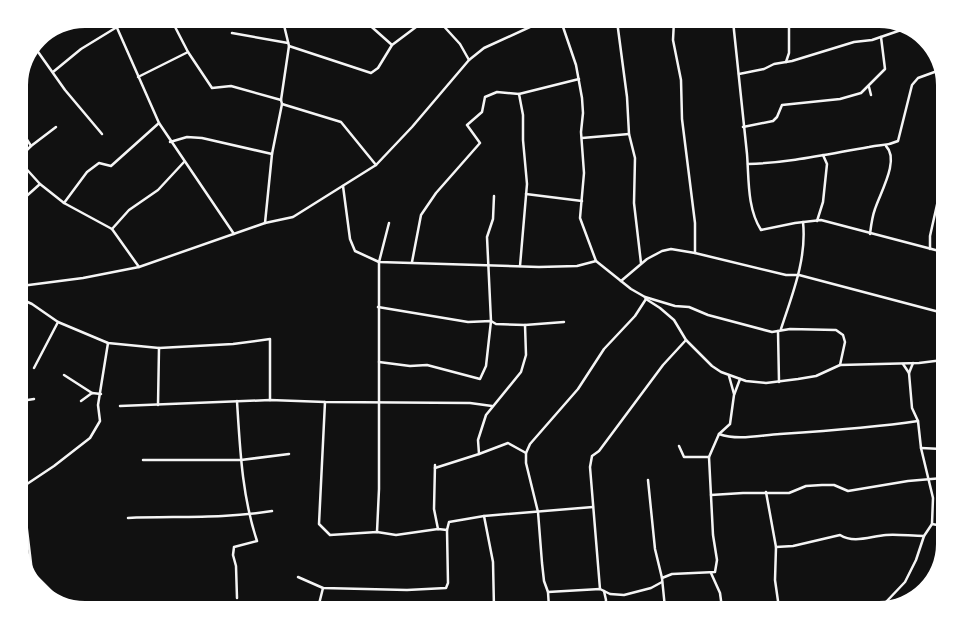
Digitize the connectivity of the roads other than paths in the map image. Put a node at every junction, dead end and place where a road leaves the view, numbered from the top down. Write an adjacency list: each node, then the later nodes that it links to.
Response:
1 (115, 28): 25 (street)
2 (117, 28): 28 (street)
3 (176, 28): 20 (street)
4 (285, 28): 17 (street)
5 (373, 28): 18 (street)
6 (415, 28): 18 (street)
7 (445, 28): 22 (street)
8 (528, 28): 22 (street)
9 (563, 28): 29 (street)
10 (618, 28): 39 (street)
11 (674, 28): 69 (street)
12 (734, 28): 27 (street)
13 (789, 28): 21 (street)
14 (898, 31): 16 (street)
15 (232, 33): 17 (street)
16 (881, 37): 23 (street); 30 (street)
17 (288, 44): 18 (street); 33 (street)
18 (392, 45)
19 (39, 52): 25 (street)
20 (188, 52): 28 (street); 33 (street)
21 (789, 53): 23 (street); 24 (street)
22 (469, 60): 50 (street)
23 (792, 61): 24 (street)
24 (786, 62): 27 (street)
25 (53, 72): 38 (street)
26 (934, 72): 44 (street)
27 (739, 74): 37 (street)
28 (138, 77): 35 (street)
29 (579, 79): 31 (street); 40 (street)
30 (869, 87): 32 (street); 37 (street)
31 (519, 94): 54 (street); 72 (street)
32 (871, 95)
33 (281, 100): 34 (street)
34 (282, 104): 46 (street); 50 (street)
35 (159, 123): 42 (street); 58 (street)
36 (56, 127): 43 (street)
37 (743, 128): 49 (street)
38 (102, 134)
39 (629, 134): 40 (street); 73 (street)
40 (582, 138): 57 (street)
41 (28, 141): 43 (street)
42 (170, 142): 46 (street); 48 (street)
43 (31, 146): 45 (street)
44 (886, 146): 47 (street); 66 (street)
45 (28, 149)
46 (272, 154): 62 (street)
47 (823, 155): 49 (street); 60 (street)
48 (184, 162): 64 (street); 65 (street)
49 (748, 164): 61 (street)
50 (376, 165): 53 (street)
51 (28, 171): 52 (street)
52 (40, 184): 55 (street); 58 (street)
53 (344, 186): 62 (street); 71 (street)
54 (526, 194): 57 (street); 75 (street)
55 (28, 195)
56 (494, 196): 74 (street)
57 (582, 201): 70 (street)
58 (64, 203): 64 (street)
59 (936, 209): 67 (street)
60 (817, 221): 61 (street); 66 (street)
61 (803, 222): 77 (street)
62 (265, 223): 65 (street)
63 (389, 223): 71 (street)
64 (112, 229): 76 (street)
65 (234, 234): 76 (street)
66 (870, 234): 67 (street)
67 (930, 249): 68 (street)
68 (936, 250)
69 (695, 252): 73 (street); 77 (street)
70 (596, 261): 75 (street); 78 (street)
71 (379, 262): 72 (street); 82 (street)
72 (412, 262): 74 (street)
73 (641, 263): 78 (street)
74 (489, 266): 75 (street); 84 (street)
75 (520, 266)
76 (139, 267): 79 (street)
77 (799, 275): 83 (street); 88 (street)
78 (621, 281): 80 (street)
79 (28, 285)
80 (646, 298): 88 (street); 89 (street); 121 (street)
81 (28, 302): 85 (street)
82 (378, 307): 84 (street); 93 (street)
83 (936, 311)
84 (491, 321): 87 (street); 93 (street)
85 (58, 322): 90 (street); 97 (street)
86 (564, 322): 87 (street)
87 (525, 325): 115 (street)
88 (779, 330): 96 (street); 102 (street)
89 (686, 340): 100 (street); 133 (street)
90 (108, 343): 91 (street); 104 (street)
91 (159, 348): 108 (street); 113 (street)
92 (936, 361): 95 (street)
93 (379, 362): 111 (street)
94 (903, 363): 95 (street); 96 (street); 98 (street)
95 (913, 363): 98 (street)
96 (840, 365): 102 (street)
97 (34, 368)
98 (909, 373): 116 (street)
99 (64, 375): 103 (street)
100 (729, 375): 101 (street); 105 (street)
101 (740, 379): 102 (street); 105 (street)
102 (778, 382)
103 (92, 393): 104 (street); 109 (street)
104 (101, 394): 130 (street)
105 (734, 395): 117 (street)
106 (34, 399): 107 (street)
107 (28, 400)
108 (270, 400): 110 (street); 112 (street)
109 (81, 401)
110 (237, 401): 113 (street); 126 (street)
111 (378, 401): 112 (street); 115 (street); 143 (street)
112 (325, 402): 143 (street)
113 (158, 405): 114 (street)
114 (120, 406)
115 (492, 406): 123 (street)
116 (918, 421): 117 (street); 119 (street)
117 (720, 434): 124 (street)
118 (679, 446): 124 (street)
119 (921, 448): 120 (street); 128 (street)
120 (936, 449)
121 (526, 453): 123 (street); 135 (street)
122 (289, 454): 126 (street)
123 (479, 454): 141 (street)
124 (709, 457): 132 (street)
125 (143, 460): 126 (street)
126 (241, 460): 136 (street)
127 (936, 478): 128 (street)
128 (928, 479): 131 (street); 139 (street)
129 (648, 480): 148 (street)
130 (28, 484)
131 (766, 492): 132 (street); 145 (street)
132 (711, 495): 146 (street)
133 (594, 507): 135 (street); 151 (street)
134 (272, 511): 136 (street)
135 (538, 512): 137 (street); 153 (street)
136 (248, 515): 138 (street); 155 (street)
137 (484, 516): 142 (street); 158 (street)
138 (128, 518)
139 (932, 524): 140 (street); 144 (street)
140 (936, 525)
141 (438, 529): 142 (street); 143 (street)
142 (447, 530): 150 (street)
143 (377, 532)
144 (924, 536): 145 (street); 163 (street)
145 (776, 547): 162 (street)
146 (711, 572): 148 (street); 161 (street)
147 (298, 577): 150 (street)
148 (662, 578): 149 (street)
149 (662, 582): 154 (street); 160 (street)
150 (323, 588): 157 (street)
151 (600, 589): 152 (street); 153 (street)
152 (604, 591): 154 (street); 156 (street)
153 (548, 592): 159 (street)
154 (610, 594): 156 (street)
155 (237, 598)
156 (606, 600)
157 (320, 601)
158 (494, 601)
159 (549, 601)
160 (664, 601)
161 (721, 601)
162 (778, 601)
163 (887, 601)

